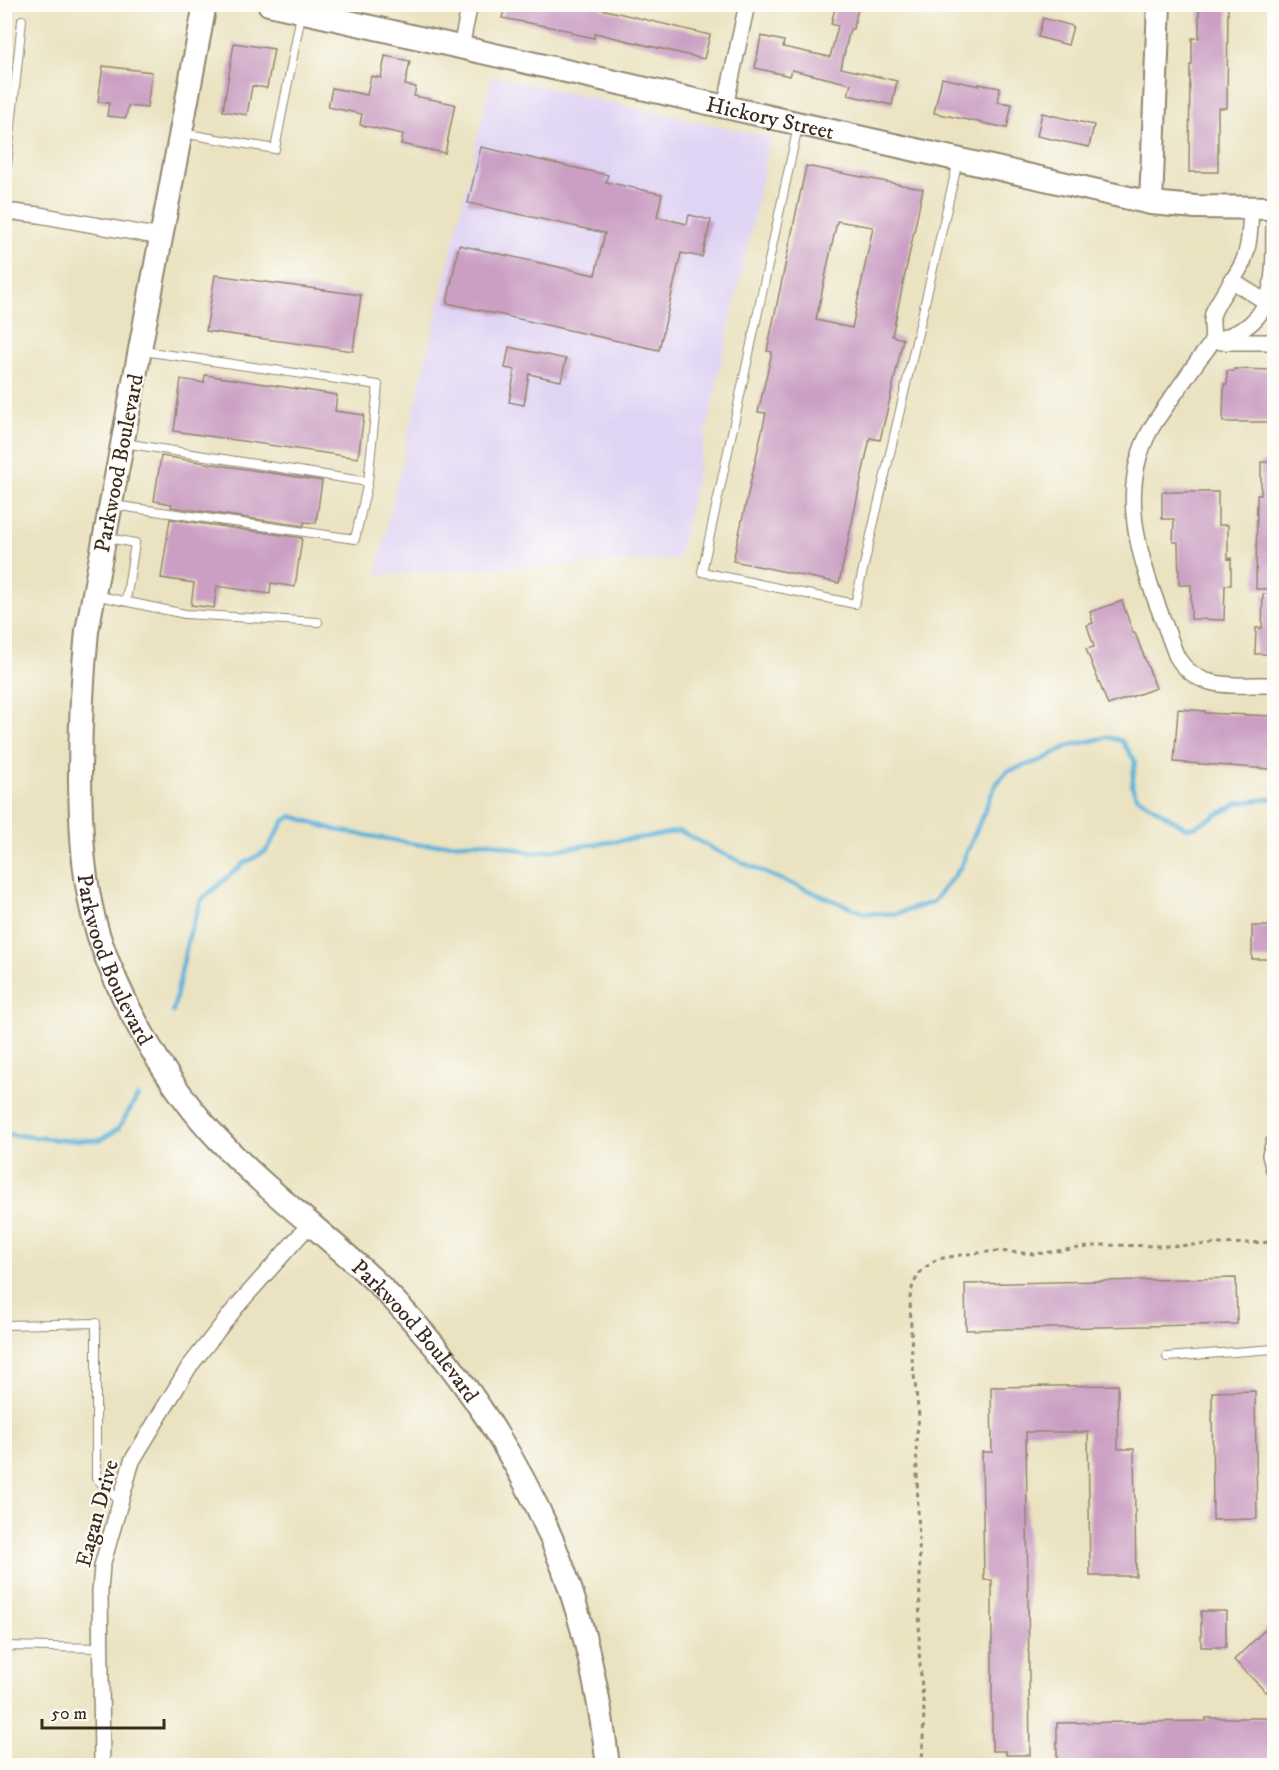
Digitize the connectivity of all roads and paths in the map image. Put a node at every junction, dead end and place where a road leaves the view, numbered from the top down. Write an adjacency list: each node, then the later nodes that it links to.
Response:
1 (205, 4): 11 (main road, Parkwood Boulevard)
2 (269, 4): 6 (main road, Hickory Street)
3 (470, 4): 8 (street)
4 (747, 4): 9 (street)
5 (1159, 4): 14 (main road)
6 (302, 12): 8 (main road, Hickory Street); 11 (lane)
7 (22, 20): 13 (lane)
8 (461, 47): 9 (main road, Hickory Street)
9 (725, 107): 10 (main road, Hickory Street)
10 (799, 123): 12 (main road, Hickory Street); 12 (lane)
11 (181, 133): 19 (main road, Parkwood Boulevard)
12 (958, 159): 14 (main road, Hickory Street)
13 (4, 169)
14 (1151, 203): 15 (main road, Hickory Street)
15 (1251, 208): 16 (main road, Hickory Street); 20 (street)
16 (1275, 208)
17 (4, 211): 19 (street)
18 (1275, 225): 21 (street)
19 (161, 237): 24 (main road, Parkwood Boulevard)
20 (1231, 280): 21 (street); 22 (street)
21 (1266, 302): 22 (street)
22 (1212, 342): 23 (street); 32 (street)
23 (1275, 342)
24 (140, 350): 25 (main road, Parkwood Boulevard); 26 (lane)
25 (122, 443): 26 (lane); 27 (main road, Parkwood Boulevard)
26 (368, 482): 27 (lane)
27 (110, 505): 28 (main road, Parkwood Boulevard)
28 (104, 537): 29 (main road, Parkwood Boulevard); 30 (lane)
29 (93, 594): 30 (lane); 35 (main road, Parkwood Boulevard)
30 (126, 601): 31 (lane)
31 (318, 622)
32 (1275, 685)
33 (1274, 1142): 34 (street)
34 (1275, 1170)
35 (310, 1224): 40 (street, Eagan Drive); 44 (main road, Parkwood Boulevard)
36 (1275, 1242): 45 (path)
37 (4, 1325): 40 (lane)
38 (1275, 1349): 39 (lane)
39 (1167, 1357)
40 (122, 1502): 42 (street, Eagan Drive)
41 (4, 1646): 42 (lane)
42 (101, 1648): 43 (street, Eagan Drive)
43 (102, 1766)
44 (608, 1766)
45 (922, 1766)

